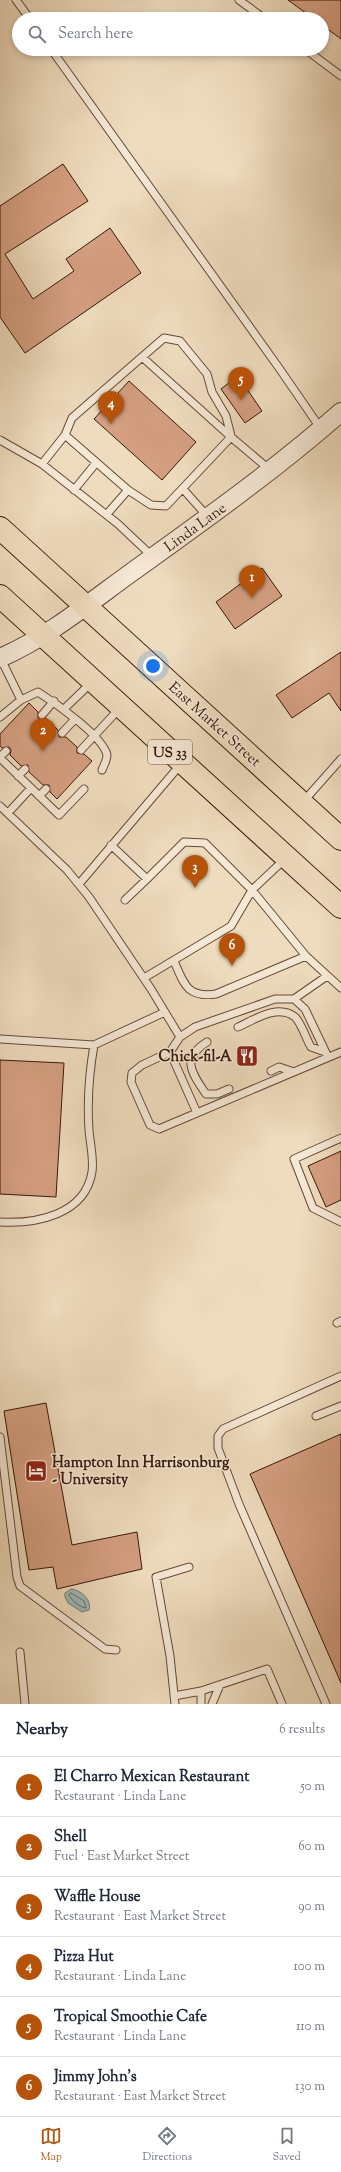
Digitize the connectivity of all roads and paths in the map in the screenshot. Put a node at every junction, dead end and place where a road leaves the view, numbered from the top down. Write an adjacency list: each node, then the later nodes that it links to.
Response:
1 (16, 0): 3 (lane)
2 (239, 0): 4 (lane)
3 (25, 12)
4 (255, 12)
5 (56, 56): 10 (lane)
6 (314, 56): 7 (lane)
7 (341, 76)
8 (142, 357): 11 (lane); 12 (lane); 12 (lane)
9 (341, 412): 10 (street, Linda Lane)
10 (321, 430): 16 (street, Linda Lane)
11 (65, 435): 14 (lane); 15 (lane)
12 (231, 437): 16 (lane); 17 (lane)
13 (0, 440): 15 (lane)
14 (96, 463): 18 (lane); 19 (lane)
15 (42, 464): 18 (lane)
16 (270, 470): 21 (street, Linda Lane)
17 (183, 489): 19 (lane); 21 (lane)
18 (74, 490): 20 (lane)
19 (128, 490): 20 (lane)
20 (106, 514): 23 (lane)
21 (208, 517): 23 (street, Linda Lane)
22 (0, 528): 25 (highway, East Market Street)
23 (154, 557): 25 (street, Linda Lane)
24 (0, 596): 26 (highway, US 33)
25 (85, 606): 26 (street, Linda Lane); 50 (highway, East Market Street)
26 (44, 635): 27 (street, Linda Lane); 28 (highway, US 33)
27 (0, 658): 29 (lane)
28 (93, 681): 31 (highway, US 33); 32 (lane)
29 (21, 700): 30 (lane); 34 (lane)
30 (54, 702): 32 (lane); 33 (lane)
31 (121, 707): 37 (lane); 42 (highway, US 33)
32 (64, 709): 35 (lane)
33 (42, 715)
34 (0, 717)
35 (75, 719): 36 (lane); 37 (lane)
36 (62, 733)
37 (94, 736): 38 (lane); 44 (lane)
38 (80, 750)
39 (6, 751): 40 (lane)
40 (0, 757): 45 (lane)
41 (340, 761): 50 (lane)
42 (181, 763): 54 (lane); 55 (highway, US 33)
43 (25, 769): 45 (lane)
44 (102, 770)
45 (18, 776): 46 (lane)
46 (31, 788): 49 (lane); 52 (lane)
47 (46, 789): 49 (lane)
48 (84, 789): 49 (lane)
49 (39, 796)
50 (302, 803): 53 (highway, East Market Street)
51 (0, 806): 52 (lane)
52 (8, 813): 57 (lane)
53 (341, 839)
54 (111, 845): 56 (lane); 57 (lane)
55 (286, 857): 58 (lane); 60 (highway, US 33)
56 (147, 879): 58 (lane); 59 (lane)
57 (79, 884): 64 (lane)
58 (252, 890): 61 (lane); 62 (lane)
59 (125, 900)
60 (341, 907)
61 (306, 956): 62 (lane); 63 (lane)
62 (174, 961): 64 (lane)
63 (328, 976): 65 (lane); 66 (lane)
64 (144, 978): 67 (lane)
65 (341, 988)
66 (294, 998): 69 (lane); 75 (lane)
67 (165, 1012): 69 (lane); 72 (lane)
68 (238, 1028): 75 (lane)
69 (180, 1037): 73 (lane)
70 (0, 1040): 72 (lane)
71 (207, 1042): 78 (lane)
72 (94, 1045): 81 (lane)
73 (170, 1052): 79 (lane); 79 (lane)
74 (341, 1052): 75 (lane)
75 (326, 1054): 77 (lane)
76 (271, 1071): 77 (lane)
77 (294, 1072): 79 (lane)
78 (229, 1089)
79 (197, 1113)
80 (341, 1138): 82 (lane)
81 (0, 1222)
82 (341, 1222)
83 (341, 1376): 97 (lane)
84 (341, 1406): 85 (lane)
85 (316, 1416)
86 (0, 1437): 88 (lane)
87 (189, 1567): 92 (lane)
88 (116, 1650)
89 (20, 1652): 93 (lane)
90 (220, 1685): 91 (lane); 95 (lane); 96 (lane)
91 (201, 1691): 92 (lane); 94 (lane)
92 (174, 1700)
93 (25, 1704)
94 (201, 1704)
95 (212, 1704)
96 (282, 1704)
97 (326, 1704)

